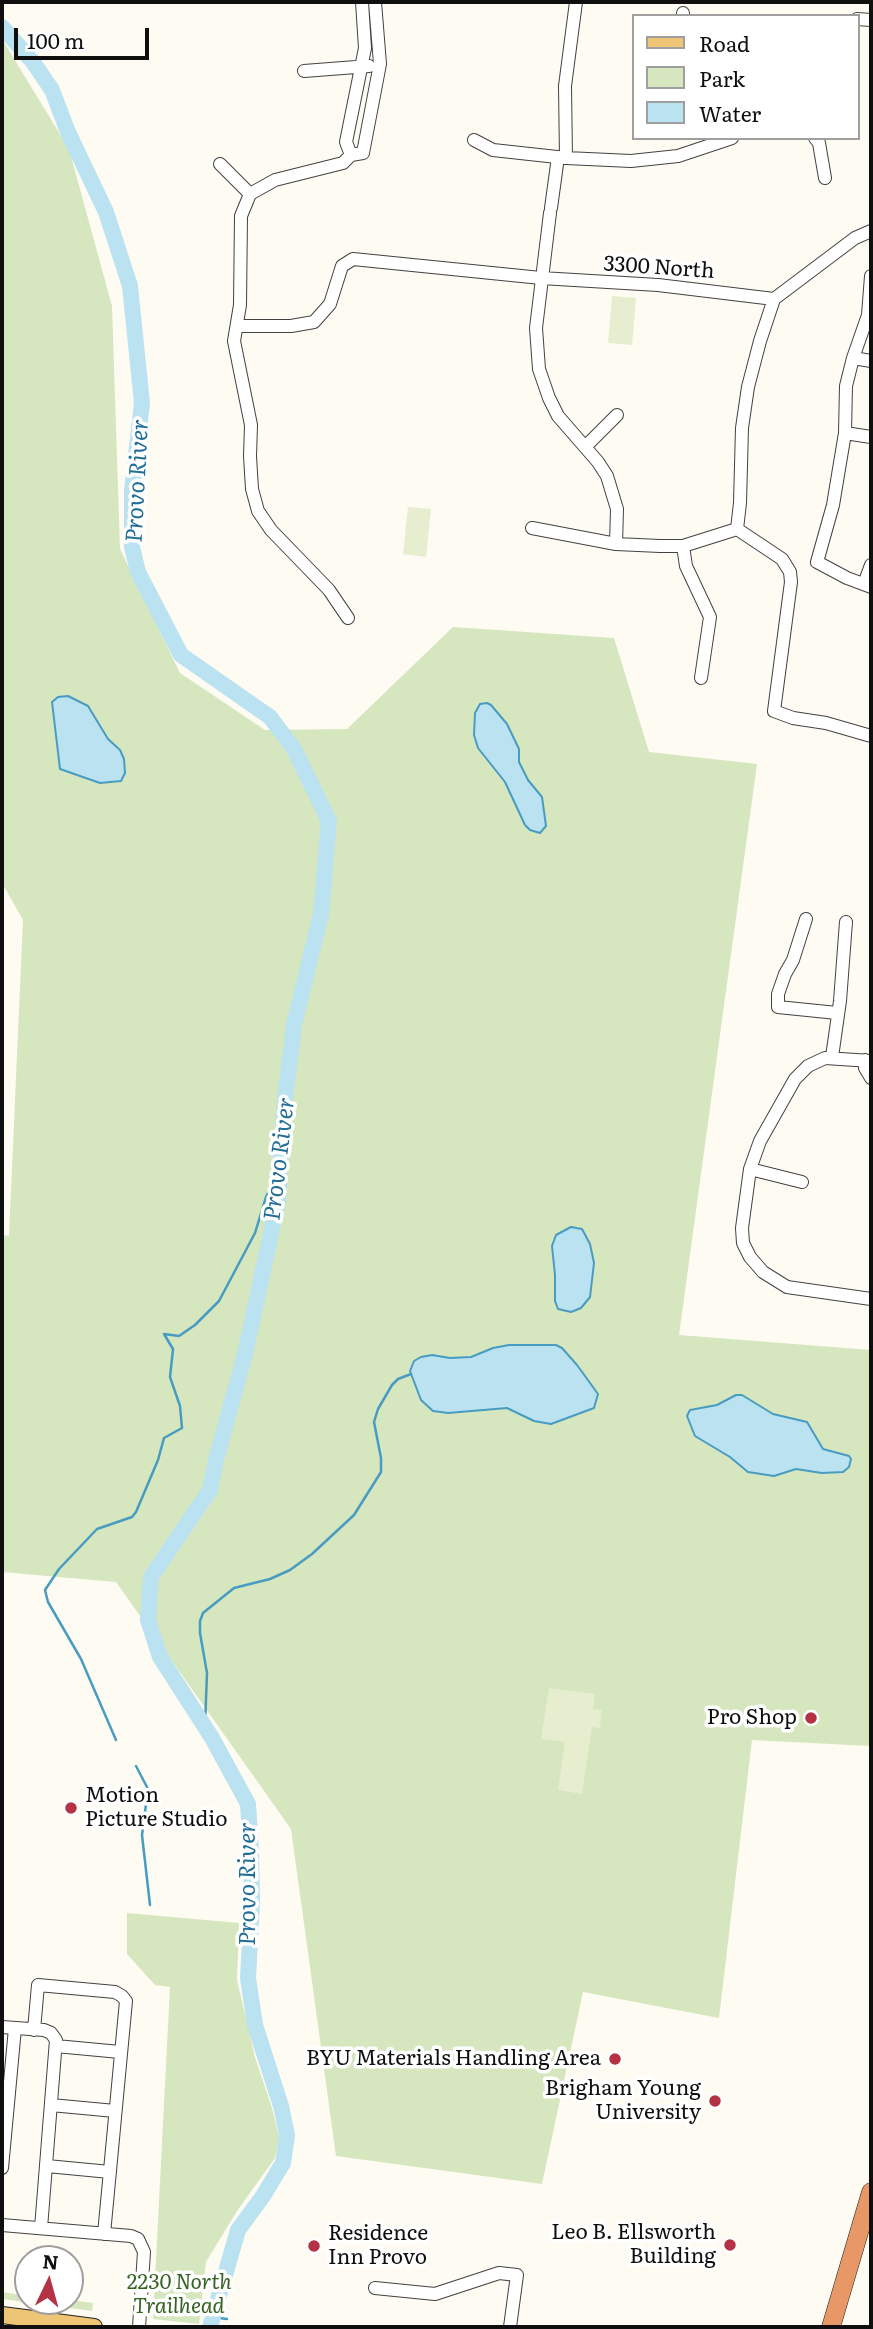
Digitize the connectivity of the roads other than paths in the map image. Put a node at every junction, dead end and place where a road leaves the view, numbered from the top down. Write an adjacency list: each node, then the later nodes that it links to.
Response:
1 (362, 2): 5 (street)
2 (375, 2): 4 (street)
3 (576, 2): 11 (street)
4 (380, 64): 5 (street); 10 (street)
5 (362, 67): 6 (street); 10 (street)
6 (304, 71)
7 (474, 140): 11 (street)
8 (724, 140): 11 (street)
9 (816, 140): 13 (street)
10 (351, 155): 14 (street)
11 (562, 157): 17 (street)
12 (220, 164): 14 (street)
13 (825, 178)
14 (250, 194): 19 (street)
15 (871, 231): 18 (street)
16 (871, 276): 20 (street)
17 (541, 278): 18 (street, 3300 North); 19 (street, 3300 North); 25 (street)
18 (774, 299): 27 (street)
19 (237, 326): 32 (street)
20 (853, 358): 21 (street); 23 (street)
21 (871, 361)
22 (617, 415): 25 (street)
23 (845, 433): 24 (street); 31 (street)
24 (871, 437)
25 (586, 447): 28 (street)
26 (532, 528): 28 (street)
27 (737, 529): 29 (street); 34 (street)
28 (616, 544): 29 (street)
29 (683, 546): 33 (street)
30 (871, 565): 31 (street)
31 (868, 585)
32 (348, 618)
33 (701, 678)
34 (871, 736)
35 (806, 919): 37 (street)
36 (846, 922): 37 (street)
37 (837, 1013): 38 (street)
38 (832, 1057): 39 (street); 41 (street)
39 (868, 1060): 40 (street)
40 (871, 1078)
41 (750, 1169): 42 (street); 43 (street)
42 (803, 1182)
43 (871, 1298)
44 (8, 2027): 45 (street); 51 (street)
45 (34, 2030): 46 (street); 47 (street)
46 (56, 2046): 47 (street); 48 (street)
47 (120, 2052): 49 (street)
48 (51, 2105): 49 (street); 50 (street)
49 (115, 2111): 52 (street)
50 (47, 2166): 52 (street); 55 (street)
51 (2, 2168)
52 (110, 2172): 56 (street)
53 (871, 2192): 59 (highway)
54 (2, 2225): 55 (street)
55 (41, 2228): 56 (street)
56 (104, 2234): 61 (street)
57 (375, 2288): 62 (street)
58 (2, 2315): 60 (main road)
59 (832, 2325)
60 (94, 2327)
61 (139, 2327)
62 (510, 2327)

